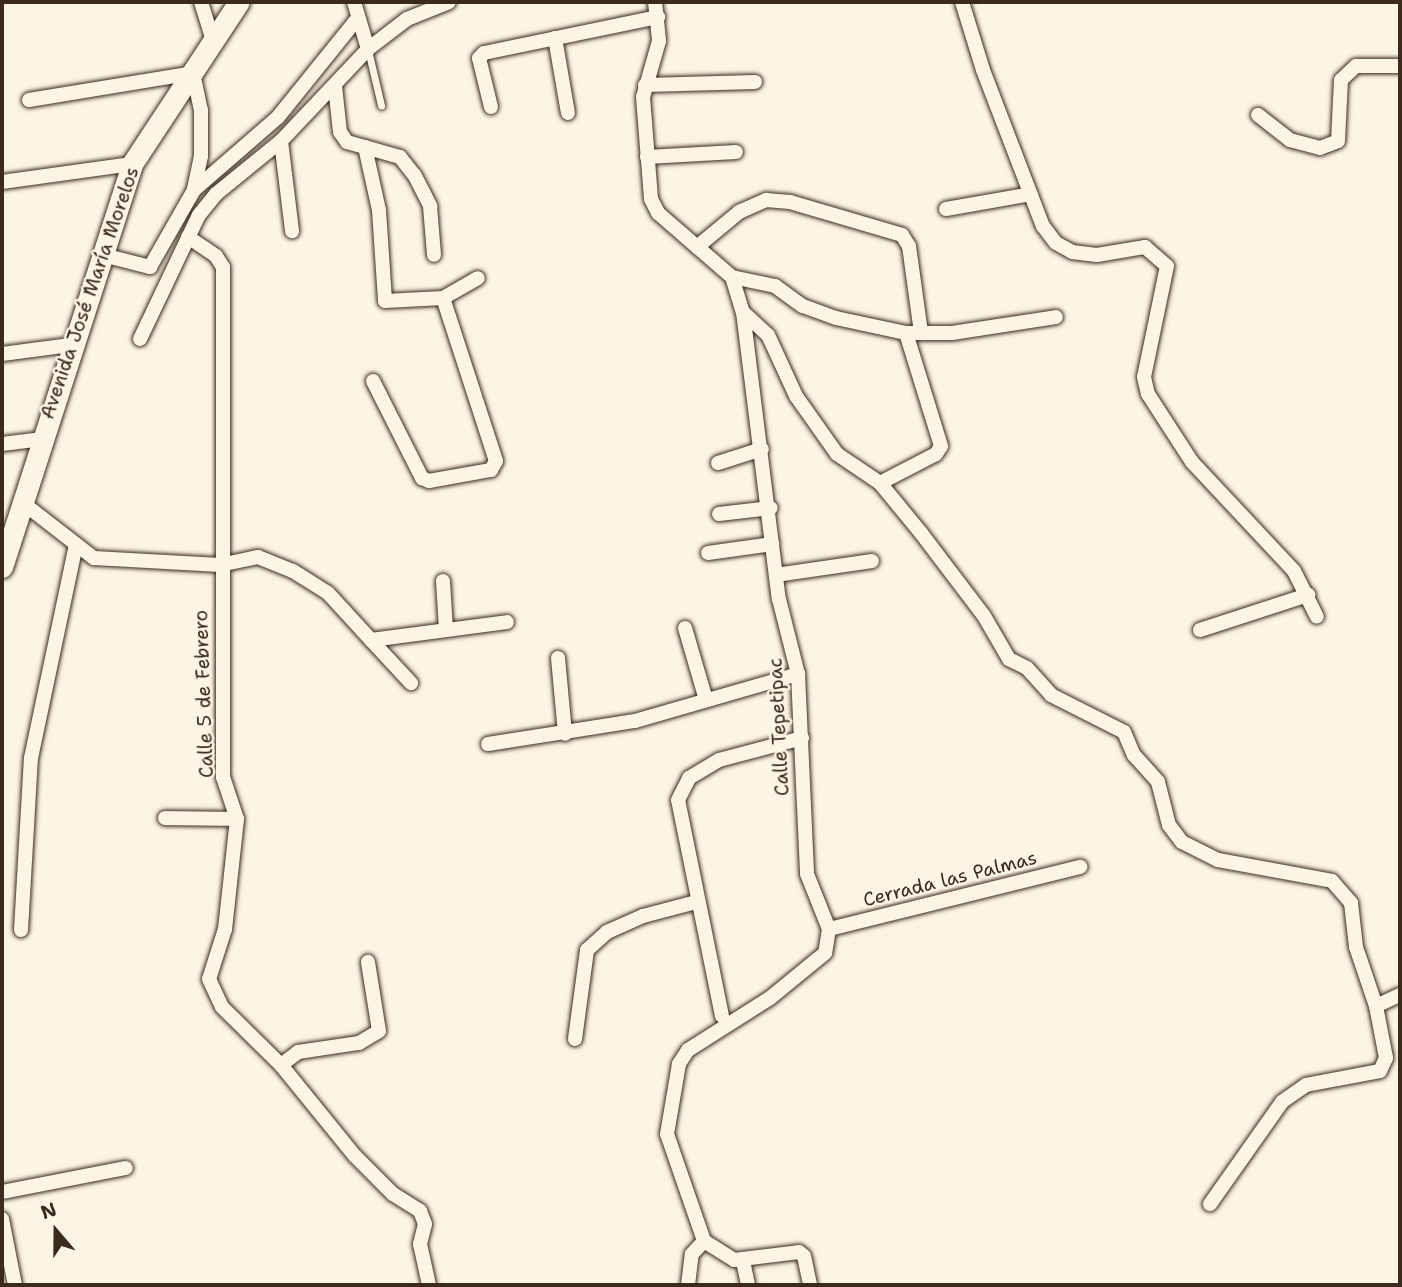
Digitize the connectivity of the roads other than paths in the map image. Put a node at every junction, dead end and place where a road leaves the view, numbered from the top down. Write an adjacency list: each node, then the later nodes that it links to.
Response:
1 (201, 2): 9 (street)
2 (239, 2): 9 (main road, Avenida José María Morelos)
3 (354, 2): 7 (street)
4 (449, 2): 10 (street)
5 (962, 2): 28 (street)
6 (657, 9): 8 (street); 14 (street)
7 (358, 18): 10 (street); 27 (street)
8 (555, 38): 18 (street); 19 (street)
9 (214, 45): 12 (main road, Avenida José María Morelos)
10 (368, 49): 15 (street); 17 (lane)
11 (1400, 66): 20 (street)
12 (193, 73): 16 (street); 25 (main road, Avenida José María Morelos); 27 (street)
13 (755, 82): 14 (street)
14 (645, 85): 24 (street)
15 (335, 86): 21 (street); 22 (street)
16 (29, 100)
17 (381, 105)
18 (491, 107)
19 (568, 113)
20 (1258, 116)
21 (281, 141): 30 (street); 31 (street)
22 (365, 147): 34 (street); 37 (street)
23 (736, 152): 24 (street)
24 (647, 158): 32 (street)
25 (132, 164): 26 (street); 33 (main road, Avenida José María Morelos)
26 (2, 182)
27 (194, 190): 33 (street)
28 (1031, 194): 29 (street); 61 (street)
29 (946, 209)
30 (292, 231)
31 (188, 237): 41 (street); 57 (street, Calle 5 de Febrero)
32 (697, 247): 35 (street); 40 (street)
33 (103, 255): 42 (main road, Avenida José María Morelos)
34 (434, 255)
35 (732, 277): 38 (street, Calle Tepetipac); 40 (street)
36 (478, 278): 37 (street)
37 (443, 298): 44 (street)
38 (743, 312): 47 (street, Calle Tepetipac); 49 (street)
39 (1056, 317): 40 (street)
40 (914, 332): 49 (street)
41 (140, 339)
42 (70, 345): 43 (street); 45 (main road, Avenida José María Morelos)
43 (2, 354)
44 (373, 381)
45 (41, 439): 46 (street); 50 (main road, Avenida José María Morelos)
46 (2, 444)
47 (762, 449): 48 (street); 51 (street, Calle Tepetipac)
48 (718, 463)
49 (880, 483): 83 (street)
50 (23, 503): 54 (street); 58 (main road, Avenida José María Morelos)
51 (771, 508): 52 (street); 53 (street, Calle Tepetipac)
52 (719, 514)
53 (772, 544): 55 (street); 59 (street, Calle Tepetipac)
54 (76, 545): 57 (street); 80 (street)
55 (708, 553)
56 (872, 561): 59 (street)
57 (220, 565): 67 (street); 76 (street, Calle 5 de Febrero)
58 (2, 567)
59 (776, 575): 69 (street, Calle Tepetipac)
60 (443, 581): 65 (street)
61 (1308, 595): 62 (street); 66 (street)
62 (1317, 617)
63 (507, 622): 65 (street)
64 (685, 628): 71 (street)
65 (446, 630): 67 (street)
66 (1199, 630)
67 (371, 640): 70 (street)
68 (558, 658): 72 (street)
69 (798, 674): 71 (street); 73 (street, Calle Tepetipac)
70 (411, 683)
71 (706, 700): 72 (street)
72 (565, 734): 74 (street)
73 (802, 738): 78 (street); 79 (street, Calle Tepetipac)
74 (488, 744)
75 (165, 818): 76 (street)
76 (237, 819): 86 (street, Calle 5 de Febrero)
77 (1080, 867): 79 (street, Cerrada las Palmas)
78 (696, 902): 84 (street); 85 (street)
79 (829, 929): 91 (street)
80 (21, 930)
81 (368, 962): 86 (street)
82 (1400, 995): 83 (street)
83 (1376, 1006): 89 (street)
84 (722, 1016)
85 (575, 1038)
86 (281, 1065): 94 (street, Calle 5 de Febrero)
87 (126, 1168): 88 (street)
88 (2, 1192)
89 (1210, 1204)
90 (2, 1222): 93 (street)
91 (704, 1241): 92 (street); 95 (street)
92 (743, 1261): 96 (street); 97 (street)
93 (15, 1285)
94 (429, 1285)
95 (688, 1285)
96 (748, 1285)
97 (810, 1285)

